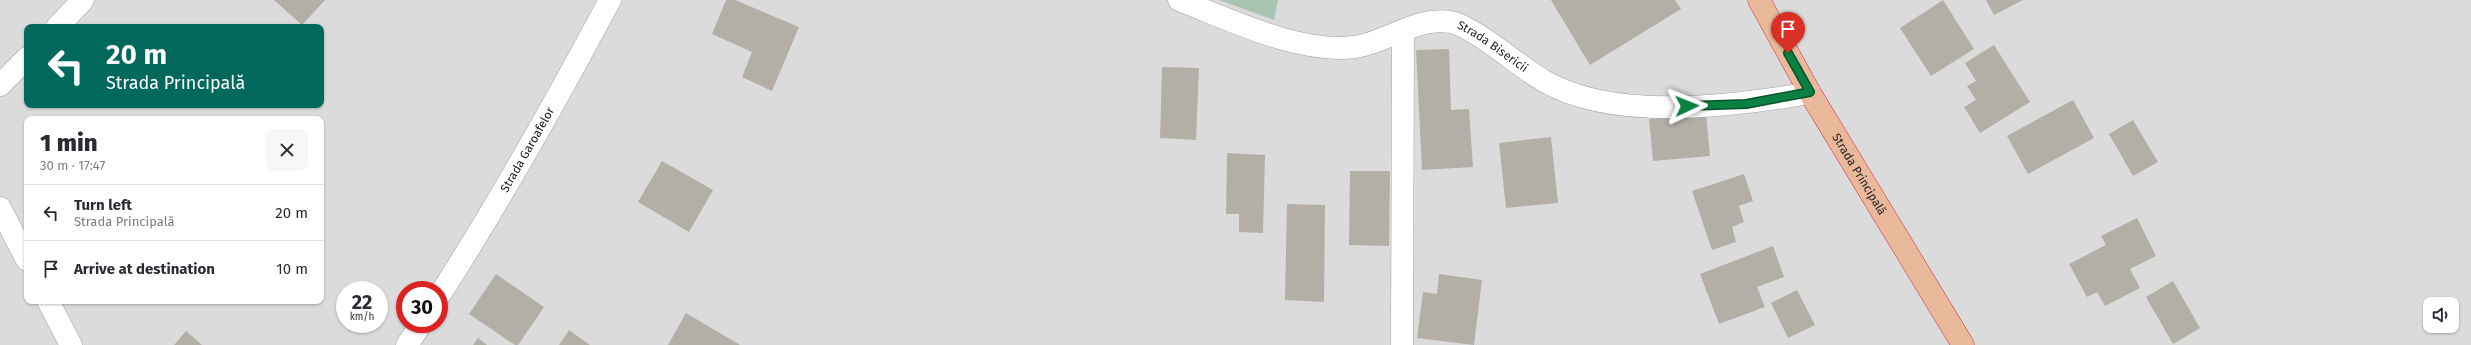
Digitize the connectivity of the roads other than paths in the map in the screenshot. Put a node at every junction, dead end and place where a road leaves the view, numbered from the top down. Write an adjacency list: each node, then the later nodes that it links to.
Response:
1 (83, 0): 5 (street)
2 (610, 0): 12 (street, Strada Garoafelor)
3 (1179, 0): 6 (street, Strada Bisericii)
4 (1759, 0): 9 (highway, Strada Principală)
5 (60, 24)
6 (1403, 31): 9 (street, Strada Bisericii); 17 (street)
7 (24, 61): 8 (street)
8 (0, 85)
9 (1810, 92): 18 (highway, Strada Principală)
10 (0, 208): 11 (street)
11 (24, 254)
12 (448, 282)
13 (50, 304): 15 (street)
14 (415, 333): 16 (street)
15 (71, 345)
16 (407, 345)
17 (1402, 345)
18 (1963, 345)

